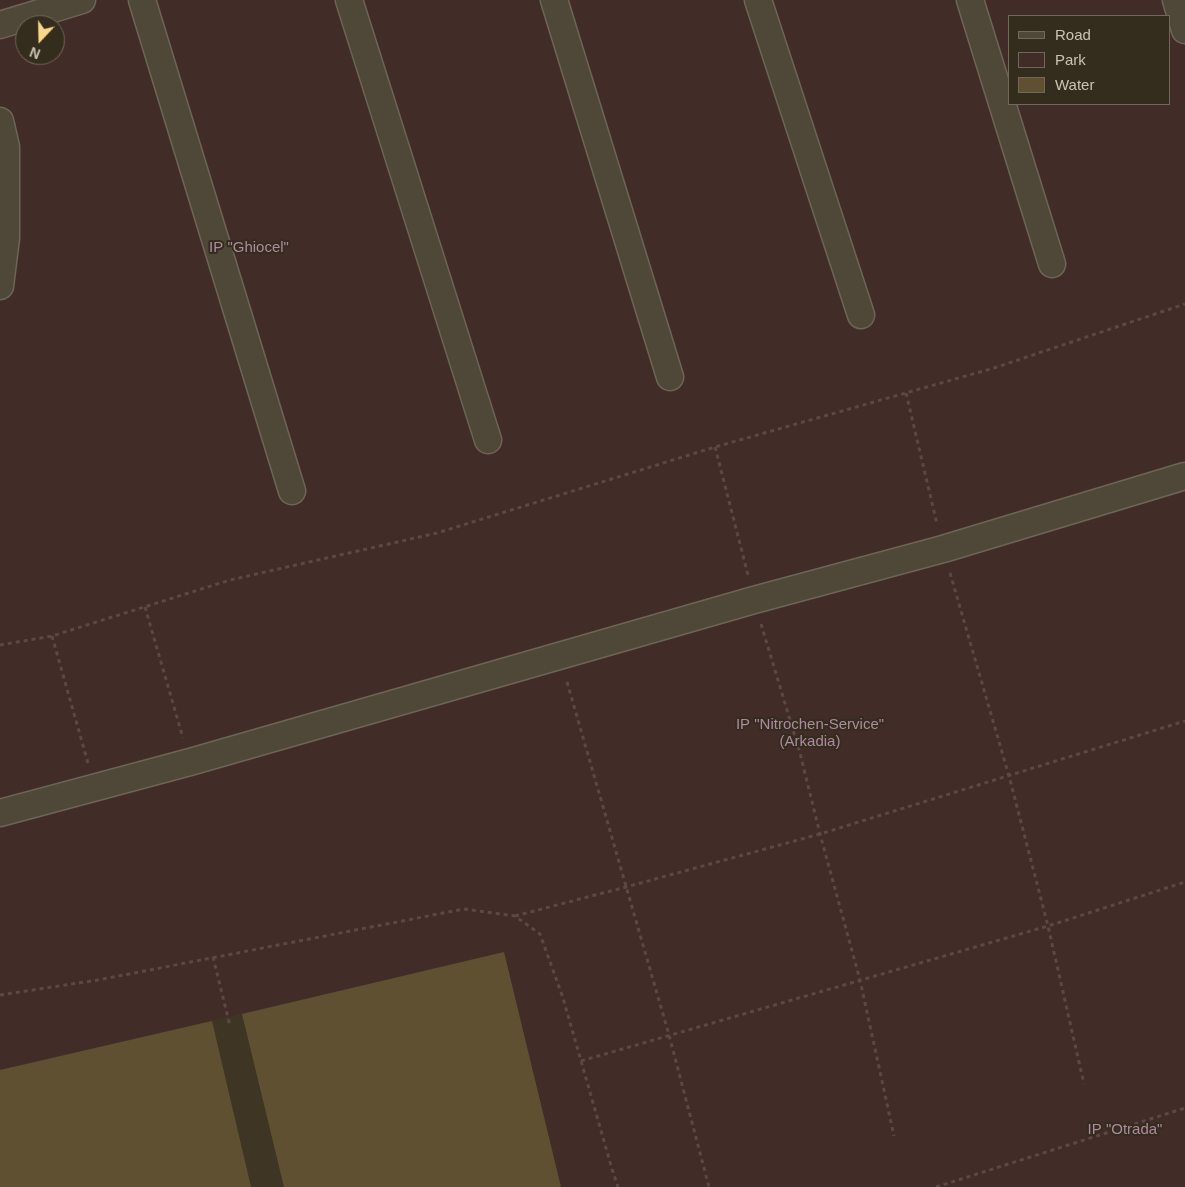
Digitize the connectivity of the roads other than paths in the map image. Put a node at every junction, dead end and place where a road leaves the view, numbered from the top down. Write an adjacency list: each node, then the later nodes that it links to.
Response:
1 (82, 0): 8 (street)
2 (142, 0): 17 (street)
3 (349, 0): 15 (street)
4 (554, 0): 14 (street)
5 (758, 0): 13 (street)
6 (970, 0): 11 (street)
7 (1176, 0): 9 (street)
8 (0, 25)
9 (1185, 30)
10 (0, 121): 12 (street)
11 (1052, 264)
12 (0, 286)
13 (861, 315)
14 (670, 377)
15 (488, 440)
16 (1185, 476): 18 (street)
17 (292, 491)
18 (0, 813)

